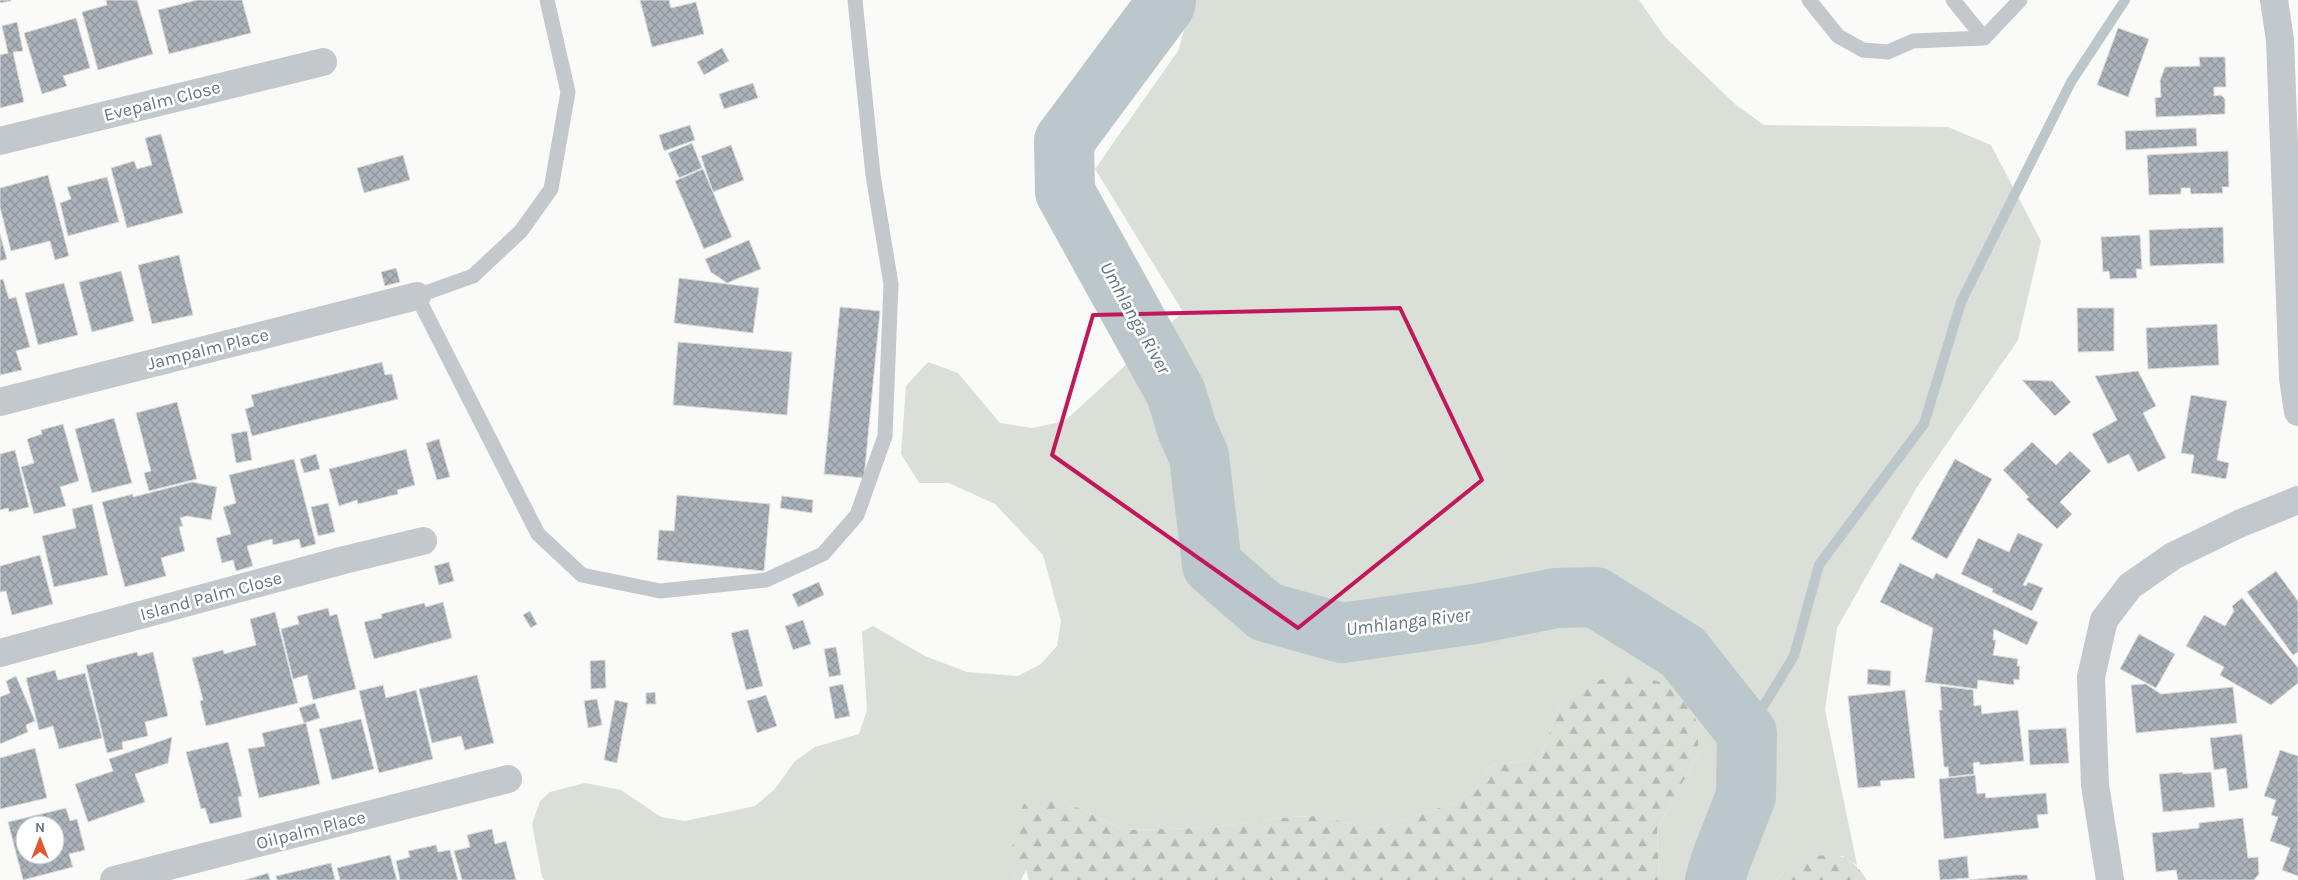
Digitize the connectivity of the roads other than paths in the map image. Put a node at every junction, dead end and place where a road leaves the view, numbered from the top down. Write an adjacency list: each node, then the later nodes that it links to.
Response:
1 (547, 0): 11 (lane)
2 (855, 0): 11 (lane)
3 (1810, 0): 7 (lane)
4 (1953, 0): 7 (lane)
5 (2020, 0): 7 (lane)
6 (2274, 0): 8 (street)
7 (1984, 38)
8 (2289, 38): 13 (street)
9 (323, 62): 10 (street, Evepalm Close)
10 (0, 140)
11 (417, 296): 12 (street, Jampalm Place)
12 (0, 402)
13 (2298, 412)
14 (2298, 500): 19 (street)
15 (423, 541): 16 (street, Island Palm Close)
16 (0, 653)
17 (508, 779): 18 (street, Oilpalm Place)
18 (114, 880)
19 (2110, 880)

